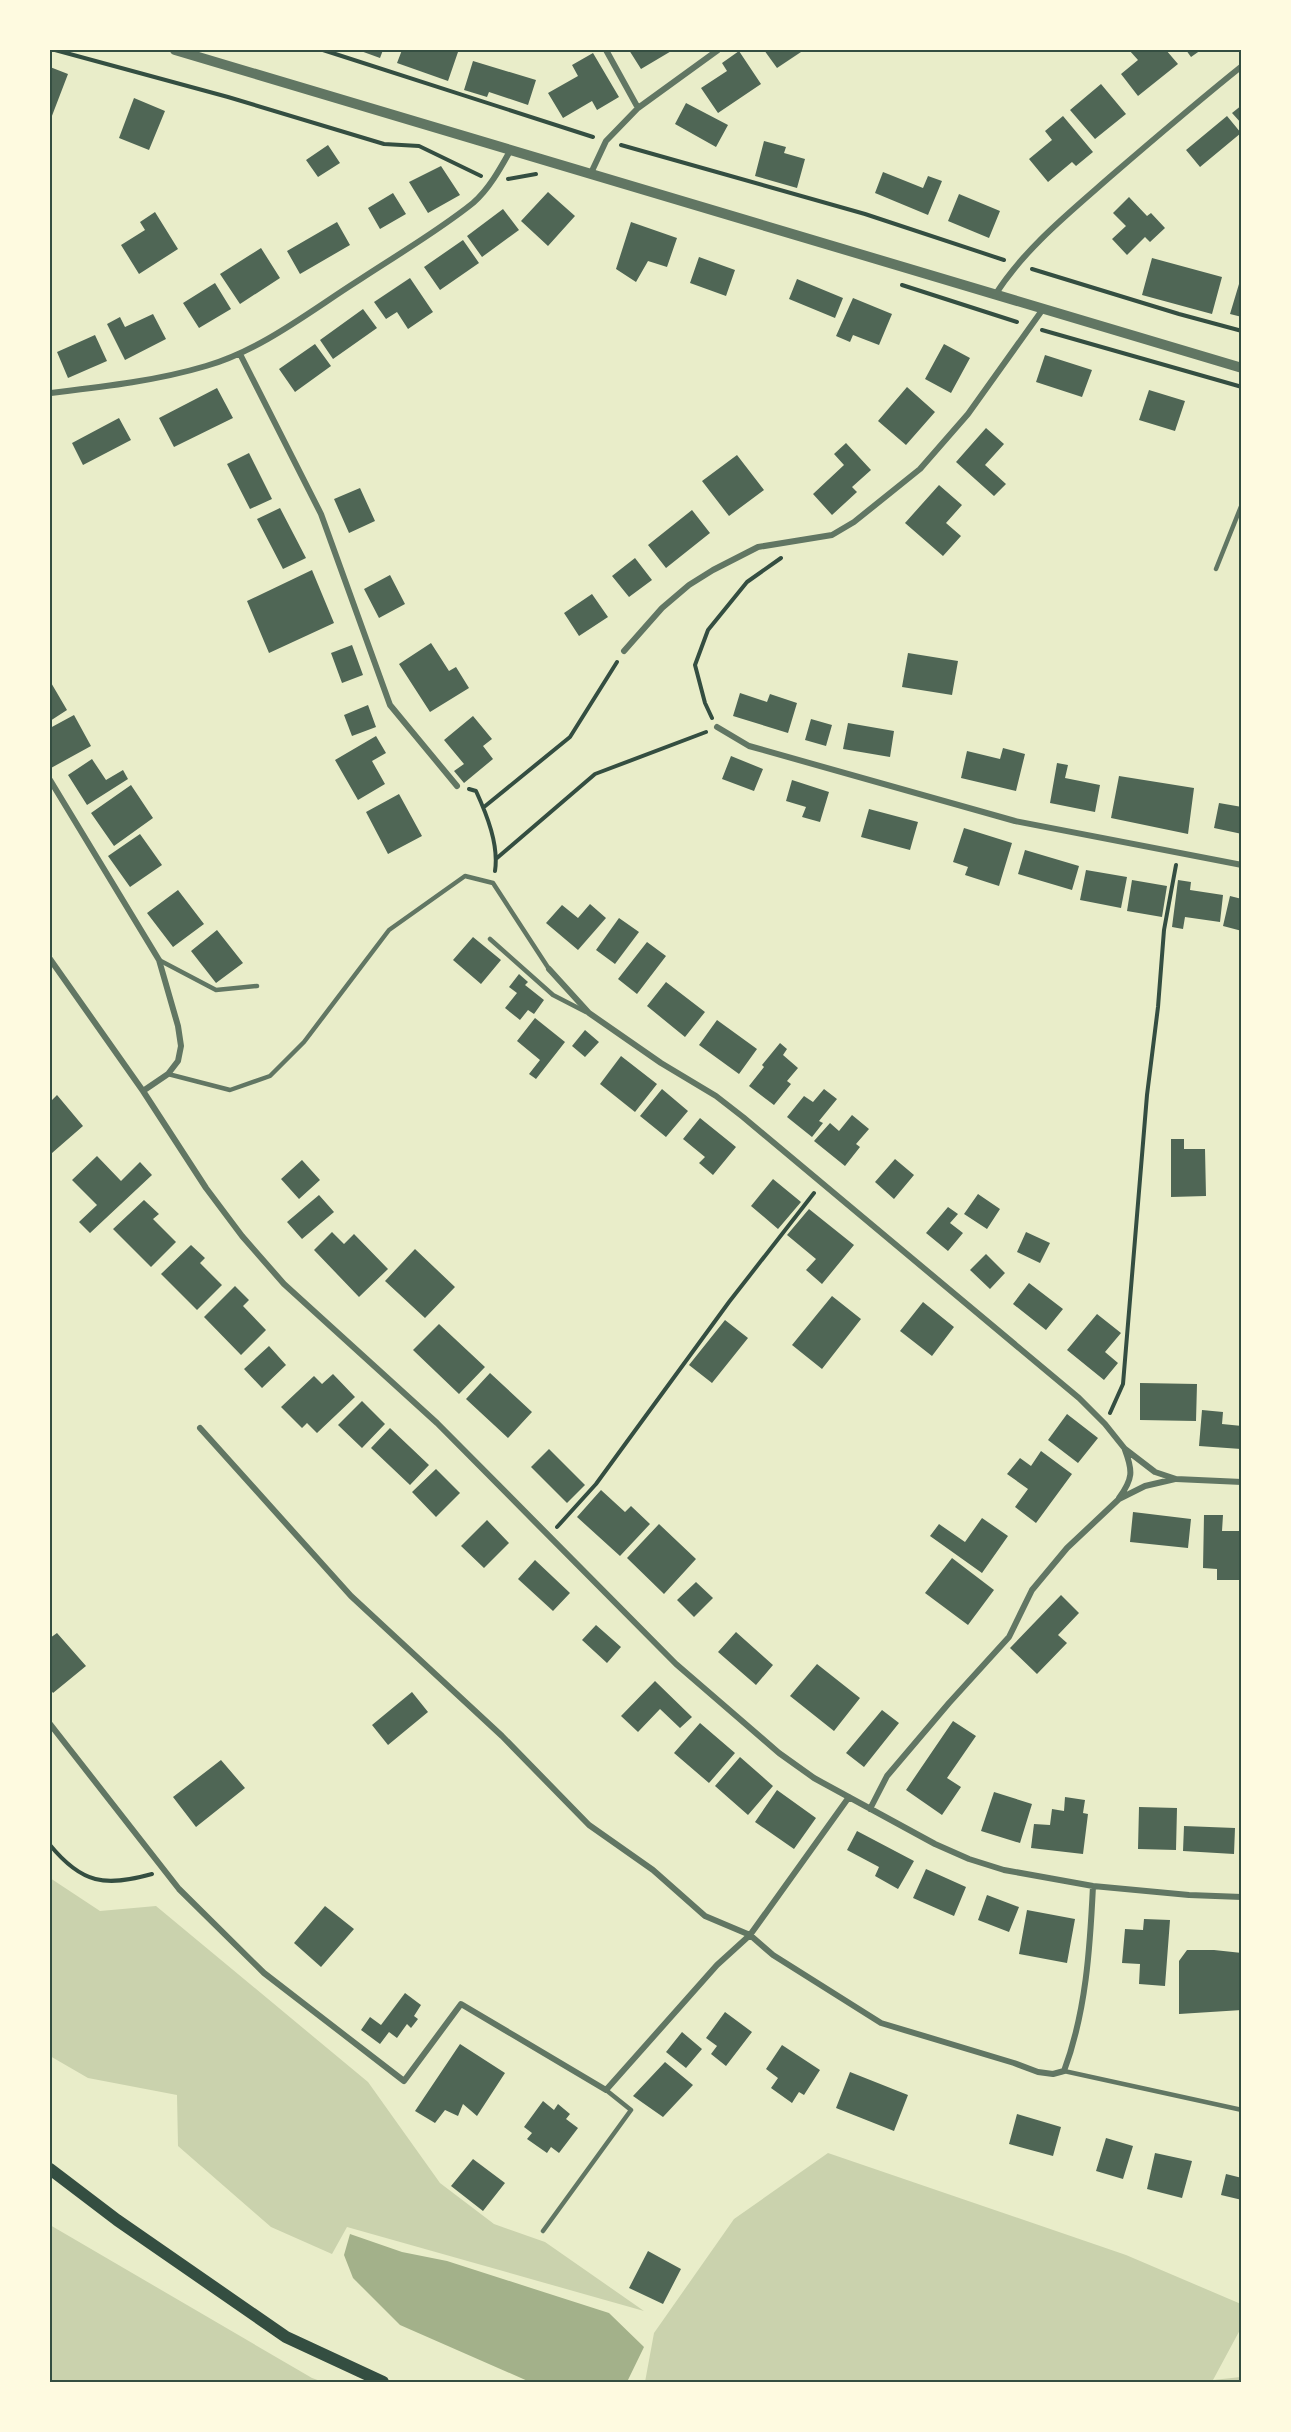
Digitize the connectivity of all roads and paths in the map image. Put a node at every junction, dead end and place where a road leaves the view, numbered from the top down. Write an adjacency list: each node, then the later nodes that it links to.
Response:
1 (55, 50): 11 (path)
2 (175, 50): 9 (street)
3 (323, 50): 8 (path)
4 (606, 50): 7 (street)
5 (718, 50): 7 (street)
6 (1242, 66): 12 (street)
7 (638, 108): 8 (street)
8 (606, 141): 10 (street); 12 (path)
9 (510, 152): 10 (street); 11 (street)
10 (591, 174): 13 (street)
11 (492, 182): 17 (street)
12 (1018, 264): 13 (street); 16 (path)
13 (995, 295): 14 (street)
14 (1043, 309): 15 (street); 18 (street)
15 (1032, 327): 19 (path); 24 (street)
16 (1242, 331)
17 (240, 354): 20 (street); 27 (street)
18 (1242, 368)
19 (1242, 387)
20 (50, 393)
21 (1242, 504): 23 (lane)
22 (783, 556): 25 (path)
23 (1216, 570)
24 (624, 651): 28 (path)
25 (717, 728): 28 (path); 29 (street)
26 (50, 780): 33 (street)
27 (457, 786): 28 (path)
28 (484, 807)
29 (1178, 852): 30 (street); 40 (path)
30 (1242, 865)
31 (490, 939): 36 (lane)
32 (50, 959): 38 (street)
33 (159, 960): 35 (lane); 37 (street)
34 (549, 969): 36 (street); 37 (lane)
35 (257, 986)
36 (589, 1013): 39 (street)
37 (168, 1074): 38 (street)
38 (143, 1091): 46 (street)
39 (822, 1183): 40 (street); 46 (path)
40 (1105, 1424): 42 (street)
41 (200, 1428): 54 (street)
42 (1125, 1449): 43 (street); 45 (street)
43 (1176, 1479): 44 (street); 45 (street)
44 (1242, 1482)
45 (1119, 1498): 49 (street)
46 (549, 1536): 48 (street)
47 (50, 1724): 51 (street)
48 (849, 1797): 49 (street); 54 (street)
49 (870, 1809): 52 (street)
50 (50, 1845): 51 (path)
51 (164, 1870): 56 (street)
52 (1093, 1886): 53 (street); 55 (street)
53 (1242, 1897)
54 (750, 1935): 55 (street); 56 (street)
55 (1064, 2071): 57 (lane)
56 (606, 2090): 59 (lane)
57 (1242, 2110)
58 (50, 2169): 60 (main road)
59 (543, 2231)
60 (383, 2382)

